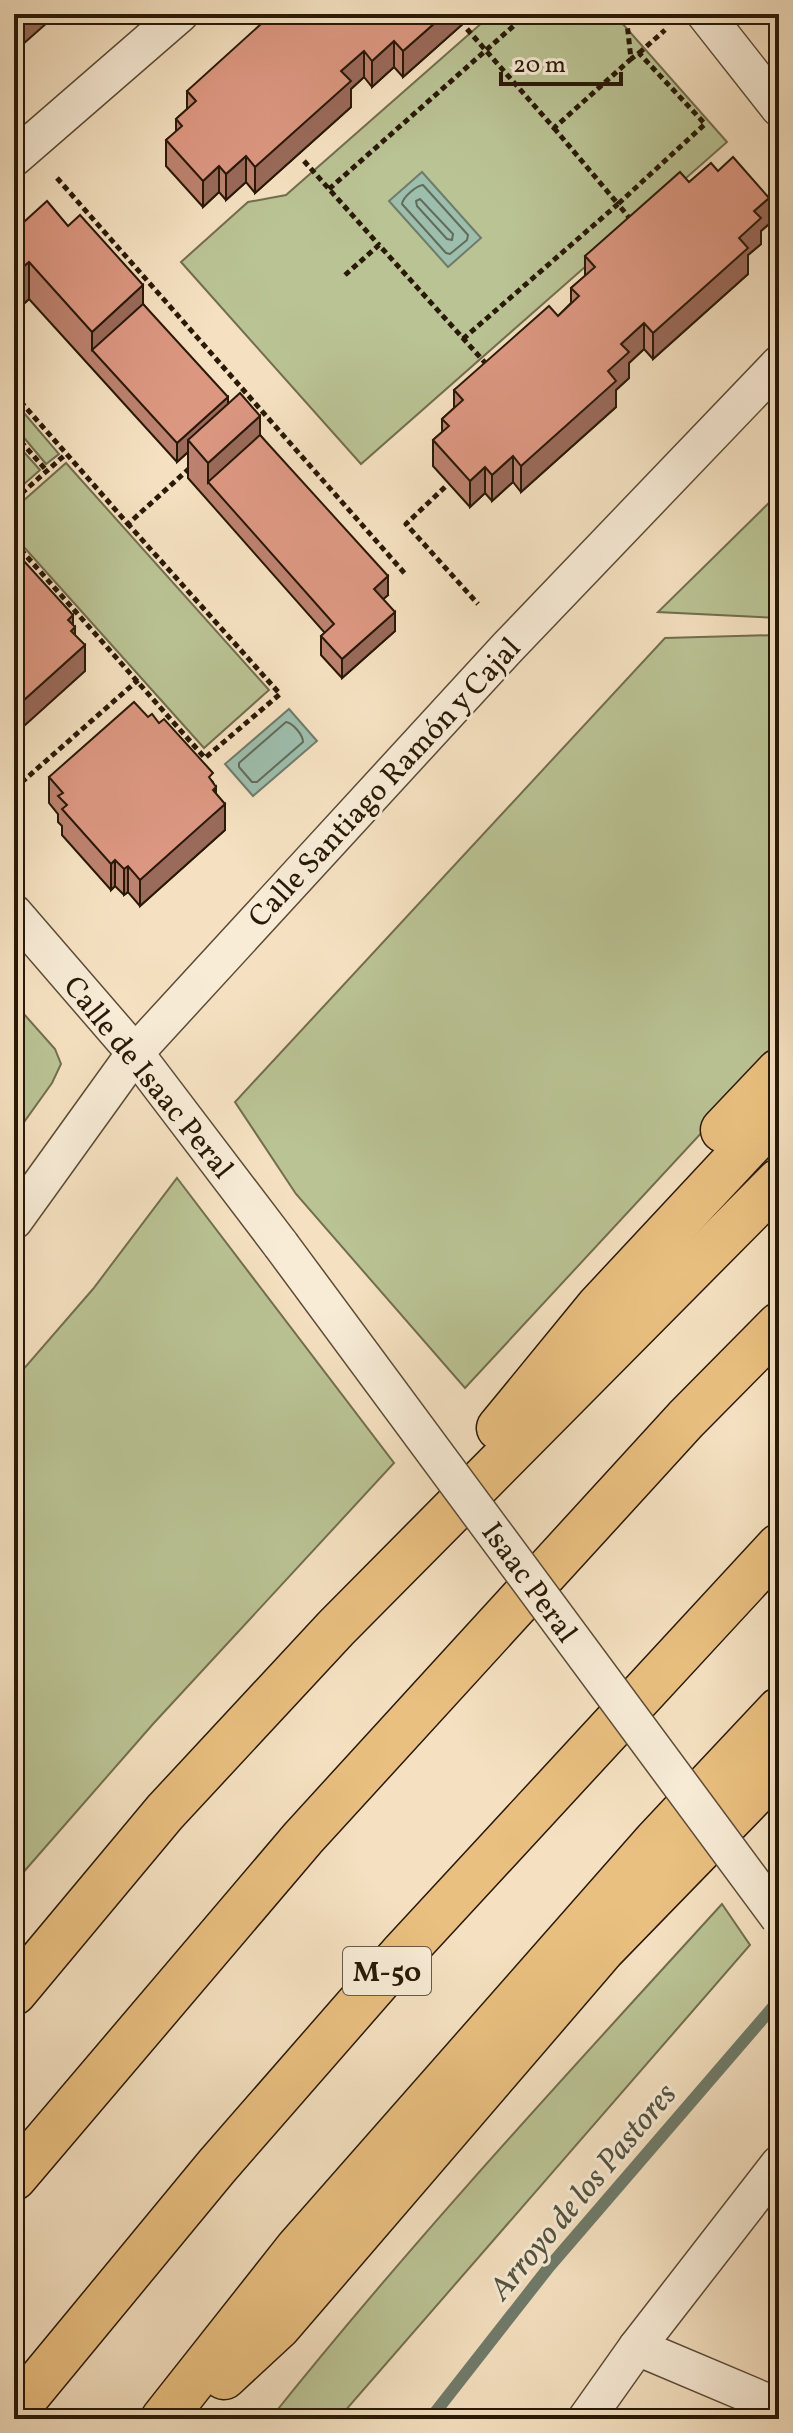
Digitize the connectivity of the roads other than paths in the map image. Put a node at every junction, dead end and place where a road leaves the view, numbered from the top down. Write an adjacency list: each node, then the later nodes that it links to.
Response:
1 (180, 14): 4 (street)
2 (705, 14): 3 (street)
3 (779, 108)
4 (14, 158)
5 (779, 364): 7 (street, Calle Santiago Ramón y Cajal)
6 (14, 913): 7 (street, Calle de Isaac Peral)
7 (135, 1053): 11 (street, Calle Santiago Ramón y Cajal); 12 (street, Calle de Isaac Peral)
8 (779, 1071): 13 (highway)
9 (779, 1113): 13 (highway)
10 (779, 1181): 16 (highway)
11 (14, 1221)
12 (281, 1245): 19 (street, Isaac Peral, bridge)
13 (599, 1306): 16 (highway)
14 (779, 1325): 22 (highway)
15 (779, 1546): 25 (highway, M-50)
16 (336, 1628): 20 (highway)
17 (779, 1710): 26 (highway)
18 (779, 1768): 27 (highway)
19 (779, 1918)
20 (14, 1993)
21 (779, 2164): 23 (street)
22 (14, 2178)
23 (637, 2347): 24 (street); 28 (street)
24 (779, 2407)
25 (14, 2412)
26 (163, 2419)
27 (178, 2419)
28 (586, 2419)

